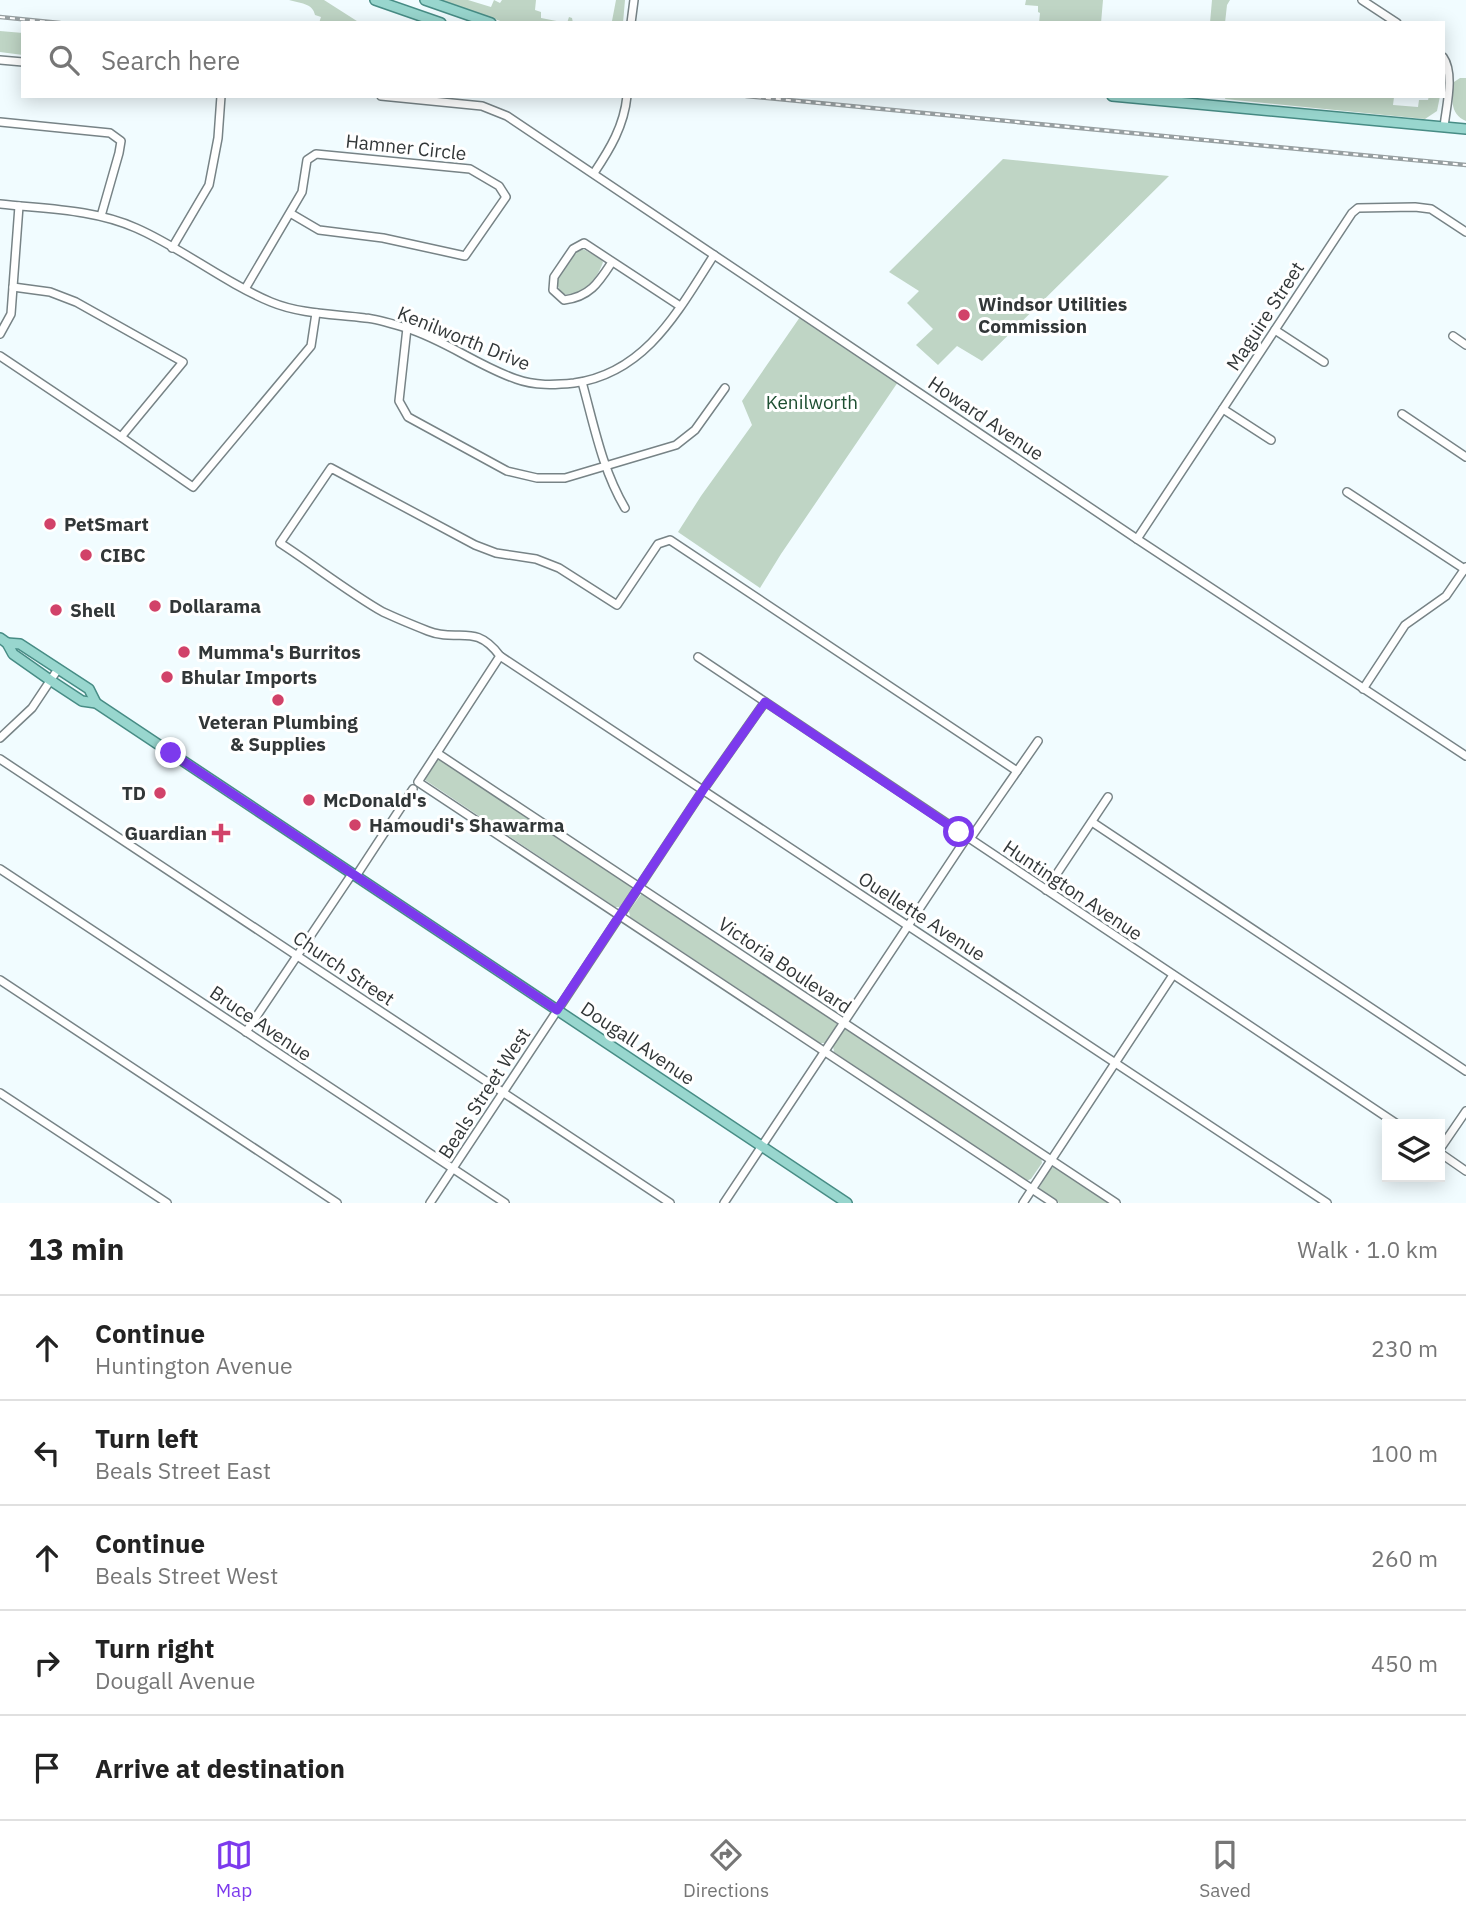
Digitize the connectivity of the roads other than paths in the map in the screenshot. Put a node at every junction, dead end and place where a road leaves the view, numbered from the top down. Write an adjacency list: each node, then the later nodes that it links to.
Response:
1 (375, 0): 7 (main road)
2 (425, 0): 8 (main road)
3 (634, 0): 9 (street)
4 (1362, 0): 6 (street)
5 (1381, 0): 6 (street)
6 (1375, 8): 10 (street)
7 (435, 21)
8 (485, 21)
9 (631, 21)
10 (1394, 21)
11 (0, 60): 13 (street)
12 (1445, 60): 19 (street)
13 (21, 62)
14 (221, 98): 27 (street)
15 (401, 98): 21 (street, Howard Avenue)
16 (627, 98): 21 (street)
17 (1133, 98): 19 (main road)
18 (0, 122): 25 (street)
19 (1444, 127): 20 (main road)
20 (1466, 129)
21 (594, 173): 28 (street, Howard Avenue)
22 (0, 205): 23 (street, Kenilworth Drive)
23 (19, 206): 25 (street, Kenilworth Drive); 30 (street)
24 (290, 213): 24 (street, Hamner Circle); 31 (street, Hamner Circle)
25 (101, 216): 27 (street, Kenilworth Drive)
26 (1466, 232): 35 (street, Maguire Street)
27 (173, 248): 31 (street, Kenilworth Drive)
28 (714, 255): 32 (street, Kenilworth Drive); 51 (street, Howard Avenue)
29 (612, 262): 29 (street); 32 (street)
30 (13, 287): 36 (street); 45 (street)
31 (245, 289): 33 (street, Kenilworth Drive)
32 (680, 306): 41 (street, Kenilworth Drive)
33 (316, 313): 34 (street, Kenilworth Drive); 45 (street)
34 (407, 328): 41 (street, Kenilworth Drive); 48 (street)
35 (1275, 330): 40 (street); 43 (street, Maguire Street)
36 (0, 334)
37 (1453, 336): 38 (street)
38 (1466, 345)
39 (0, 356): 45 (street)
40 (1324, 362)
41 (582, 382): 48 (street)
42 (725, 388): 48 (street)
43 (1223, 408): 46 (street); 51 (street, Maguire Street)
44 (1402, 414): 47 (street)
45 (121, 437)
46 (1271, 440)
47 (1466, 457)
48 (604, 467): 50 (street)
49 (1347, 492): 52 (street)
50 (625, 508)
51 (1137, 539): 58 (street, Howard Avenue)
52 (1465, 569): 58 (street)
53 (3, 640): 56 (main road, Dougall Avenue); 57 (main road, Dougall Avenue)
54 (500, 656): 63 (street); 66 (street, Ouellette Avenue); 68 (street, Ouellette Avenue)
55 (698, 657): 59 (street, Huntington Avenue)
56 (58, 669): 57 (street); 60 (main road, Dougall Avenue)
57 (50, 680): 60 (main road, Dougall Avenue); 61 (street)
58 (1363, 690): 64 (street, Howard Avenue)
59 (765, 702): 68 (street, Beals Street West); 71 (street, Huntington Avenue)
60 (96, 703): 73 (main road, Dougall Avenue)
61 (0, 738)
62 (1038, 741): 66 (street)
63 (437, 753): 67 (street); 74 (street, Victoria Boulevard)
64 (1466, 756)
65 (0, 759): 78 (street, Church Street)
66 (1017, 771): 71 (street)
67 (415, 785): 73 (street); 76 (street)
68 (703, 790): 74 (street, Beals Street West); 77 (street, Ouellette Avenue)
69 (1108, 797): 70 (street)
70 (1092, 822): 75 (street); 86 (street)
71 (969, 838): 75 (street, Huntington Avenue); 77 (street)
72 (0, 869): 83 (street, Bruce Avenue)
73 (354, 875): 78 (street); 81 (main road, Dougall Avenue)
74 (639, 887): 76 (street, Beals Street West); 82 (street, Victoria Boulevard)
75 (1046, 890): 79 (street, Huntington Avenue)
76 (620, 915): 81 (street, Beals Street West); 84 (street)
77 (908, 925): 82 (street); 85 (street, Ouellette Avenue)
78 (297, 956): 83 (street); 87 (street, Church Street)
79 (1173, 975): 85 (street); 90 (street, Huntington Avenue)
80 (0, 980): 99 (street)
81 (557, 1010): 87 (street, Beals Street West); 92 (main road, Dougall Avenue)
82 (844, 1023): 84 (street); 94 (street, Victoria Boulevard)
83 (246, 1032): 95 (street, Bruce Avenue)
84 (825, 1051): 92 (street); 97 (street)
85 (1115, 1063): 94 (street); 108 (street, Ouellette Avenue)
86 (1466, 1071)
87 (502, 1092): 95 (street, Beals Street West); 102 (street, Church Street)
88 (0, 1093): 98 (street)
89 (1466, 1111): 91 (street)
90 (1389, 1119)
91 (1445, 1143)
92 (762, 1146): 103 (street); 104 (main road, Dougall Avenue)
93 (1445, 1155): 96 (street)
94 (1051, 1160): 97 (street); 107 (street, Victoria Boulevard)
95 (453, 1169): 100 (street, Beals Street West); 101 (street, Bruce Avenue)
96 (1466, 1171)
97 (1032, 1189): 105 (street); 106 (street)
98 (167, 1203)
99 (337, 1203)
100 (430, 1203)
101 (505, 1203)
102 (670, 1203)
103 (724, 1203)
104 (847, 1203)
105 (1023, 1203)
106 (1053, 1203)
107 (1116, 1203)
108 (1327, 1203)

